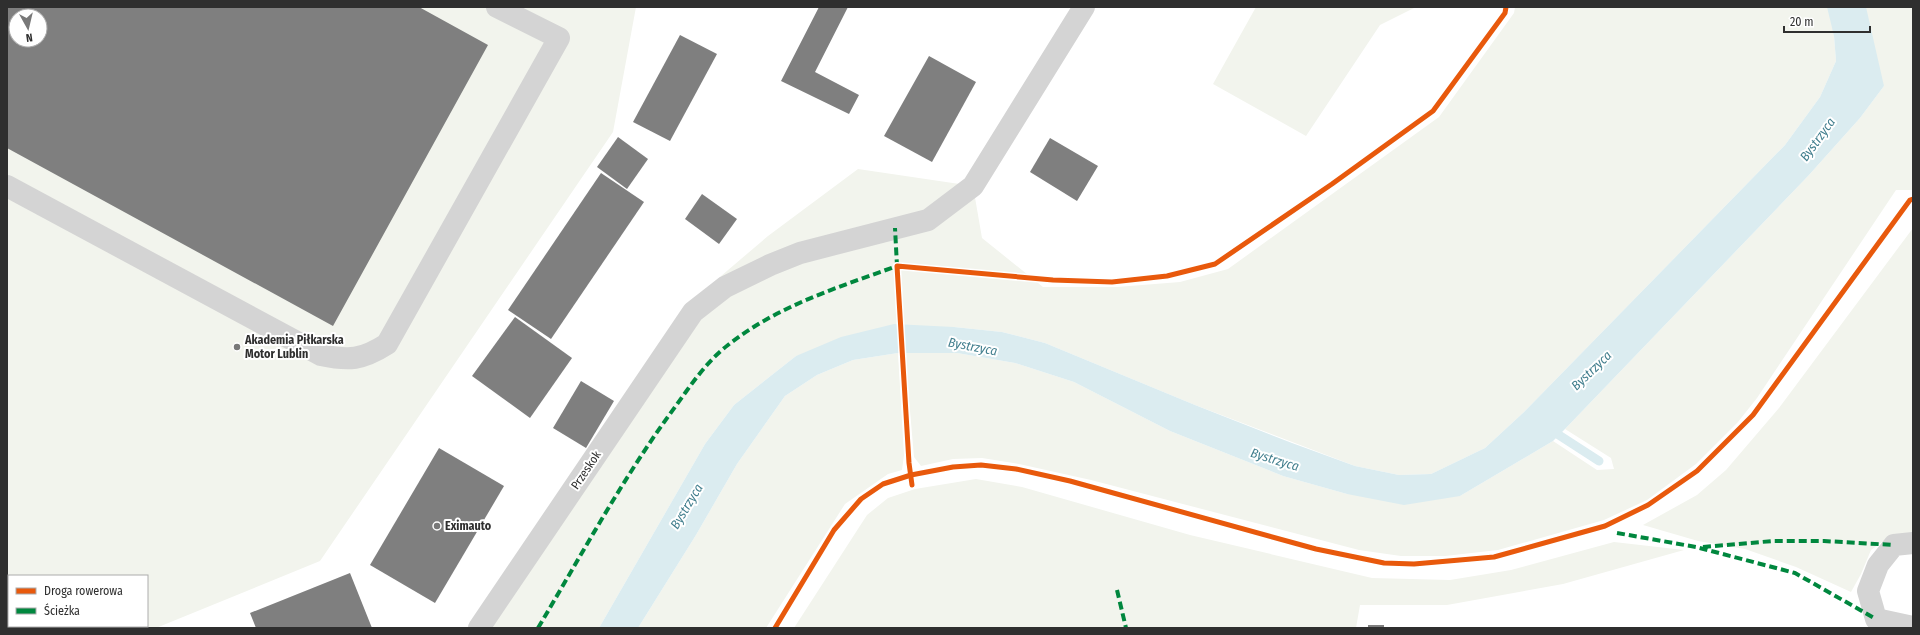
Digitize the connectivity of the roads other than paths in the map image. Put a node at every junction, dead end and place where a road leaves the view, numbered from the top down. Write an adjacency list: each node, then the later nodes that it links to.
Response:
1 (497, 7): 3 (street)
2 (1084, 7): 6 (street, Przeskok)
3 (7, 186)
4 (1913, 543): 5 (street)
5 (1912, 627)
6 (479, 628)

